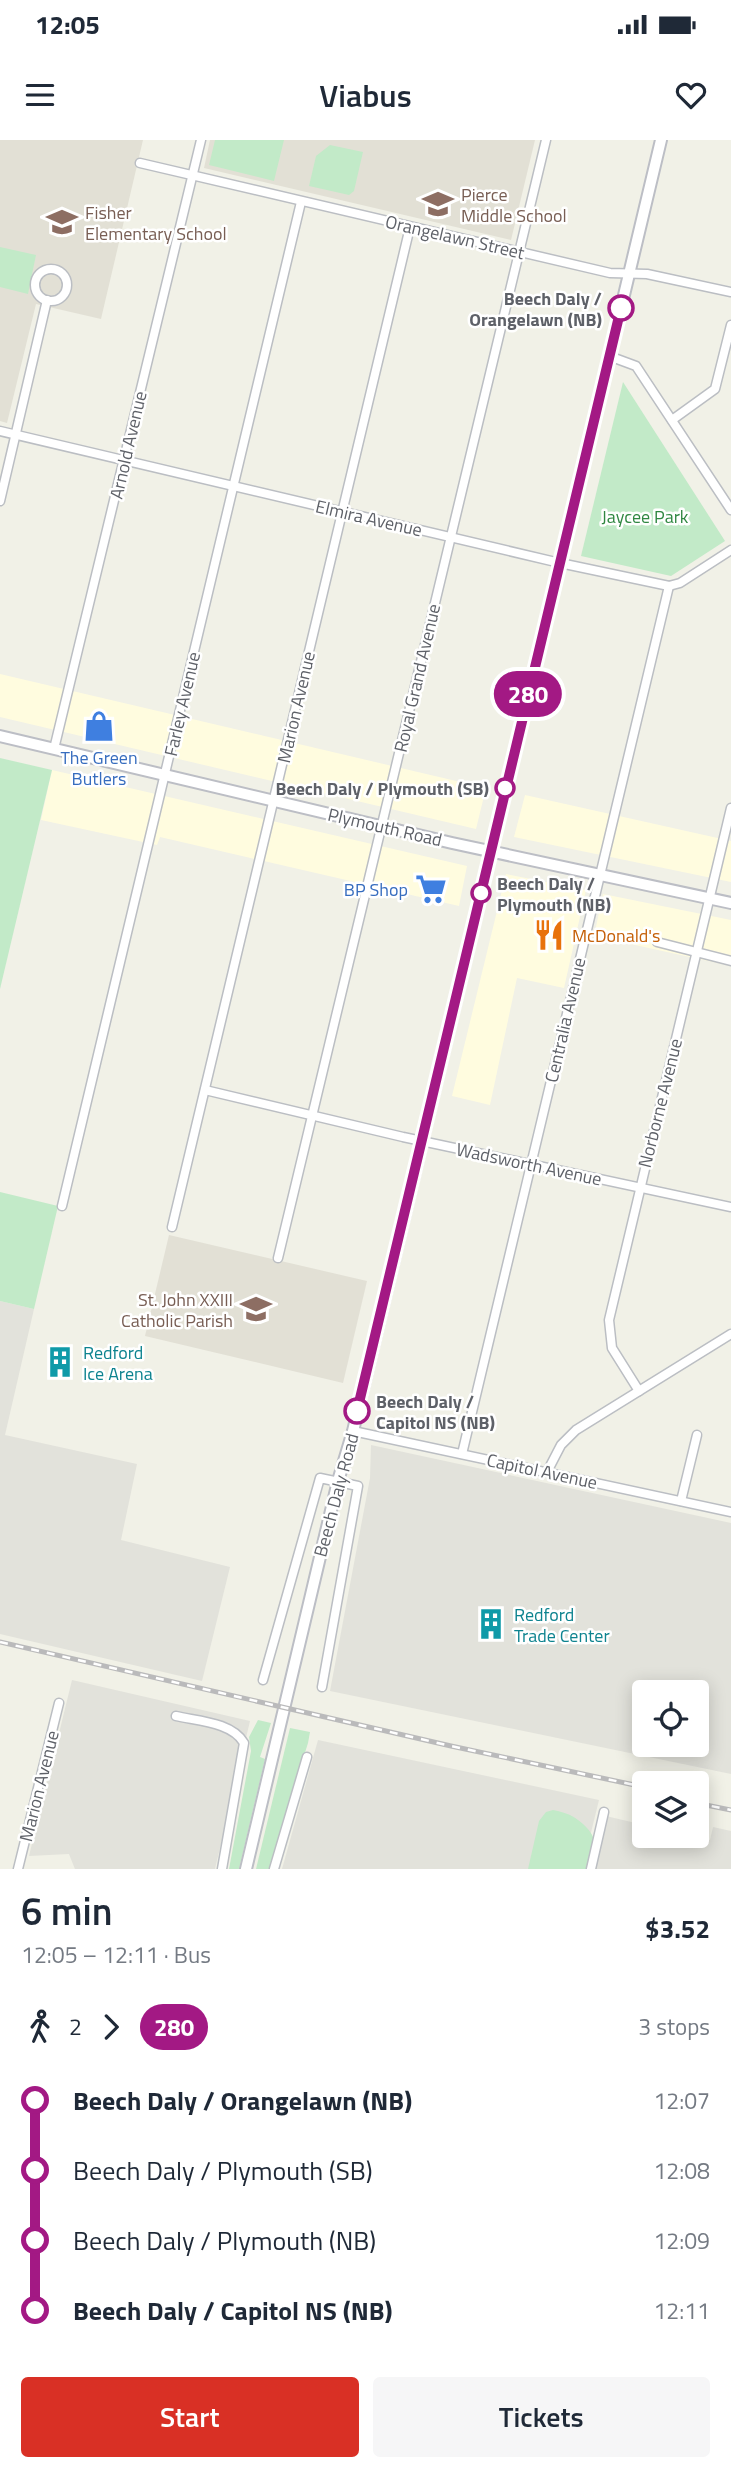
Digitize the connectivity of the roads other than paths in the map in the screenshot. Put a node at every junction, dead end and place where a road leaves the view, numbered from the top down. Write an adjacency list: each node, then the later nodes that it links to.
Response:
1 (201, 140): 5 (street, Arnold Avenue)
2 (546, 140): 8 (street, Royal Grand Avenue)
3 (660, 140): 9 (main road, Beech Daly Road)
4 (140, 163): 5 (street, Orangelawn Street)
5 (192, 175): 6 (street, Orangelawn Street); 17 (street, Arnold Avenue)
6 (301, 201): 7 (street, Orangelawn Street); 18 (street, Farley Avenue)
7 (410, 227): 8 (street, Orangelawn Street); 21 (street, Marion Avenue)
8 (519, 252): 9 (street, Orangelawn Street); 22 (street, Royal Grand Avenue)
9 (629, 274): 10 (street, Orangelawn Street); 13 (main road, Beech Daly Road)
10 (731, 292)
11 (47, 300): 16 (street)
12 (731, 325): 14 (street)
13 (609, 356): 14 (street); 24 (main road, Beech Daly Road)
14 (672, 420): 20 (street)
15 (0, 431): 16 (street, Elmira Avenue)
16 (16, 435): 17 (street, Elmira Avenue); 19 (street)
17 (124, 462): 18 (street, Elmira Avenue); 27 (street, Arnold Avenue)
18 (234, 486): 21 (street, Elmira Avenue); 28 (street, Farley Avenue)
19 (0, 501)
20 (731, 510)
21 (342, 513): 22 (street, Elmira Avenue); 29 (street, Marion Avenue)
22 (451, 537): 24 (street, Elmira Avenue); 31 (street, Royal Grand Avenue)
23 (731, 550): 25 (street)
24 (560, 563): 25 (street, Elmira Avenue); 32 (main road, Beech Daly Road)
25 (669, 586): 33 (street, Centralia Avenue)
26 (0, 736): 27 (main road, Plymouth Road)
27 (54, 749): 28 (main road, Plymouth Road)
28 (165, 775): 29 (main road, Plymouth Road); 44 (street, Farley Avenue)
29 (274, 801): 31 (main road, Plymouth Road); 39 (street, Marion Avenue)
30 (731, 808): 34 (street, Norborne Avenue)
31 (382, 826): 32 (main road, Plymouth Road); 40 (street, Royal Grand Avenue)
32 (490, 851): 33 (main road, Plymouth Road); 41 (main road, Beech Daly Road)
33 (600, 875): 34 (main road, Plymouth Road); 42 (street, Centralia Avenue)
34 (710, 898): 35 (main road, Plymouth Road); 37 (street, Norborne Avenue)
35 (731, 903)
36 (657, 942): 37 (street)
37 (696, 954): 38 (street); 43 (street, Norborne Avenue)
38 (731, 961)
39 (205, 1090): 40 (street, Wadsworth Avenue); 46 (street, Marion Avenue)
40 (313, 1116): 41 (street, Wadsworth Avenue); 47 (street, Royal Grand Avenue)
41 (422, 1141): 42 (street, Wadsworth Avenue); 50 (main road, Beech Daly Road)
42 (531, 1165): 43 (street, Wadsworth Avenue); 52 (street, Centralia Avenue)
43 (640, 1188): 45 (street, Wadsworth Avenue); 49 (street, Norborne Avenue)
44 (62, 1206)
45 (731, 1207)
46 (172, 1227)
47 (278, 1258)
48 (731, 1334): 49 (street)
49 (639, 1391): 53 (street)
50 (353, 1431): 52 (street, Capitol Avenue); 54 (main road, Beech Daly Road)
51 (697, 1435): 55 (street)
52 (462, 1454): 53 (street, Capitol Avenue)
53 (547, 1472): 55 (street, Capitol Avenue)
54 (338, 1481): 57 (street); 58 (street); 65 (main road, Beech Daly Road)
55 (681, 1501): 56 (street, Capitol Avenue)
56 (731, 1512)
57 (262, 1680)
58 (322, 1687)
59 (59, 1703): 63 (street, Marion Avenue)
60 (176, 1716): 64 (street)
61 (307, 1757): 66 (street)
62 (604, 1812): 67 (street)
63 (18, 1869)
64 (222, 1869)
65 (246, 1869)
66 (274, 1869)
67 (591, 1869)

